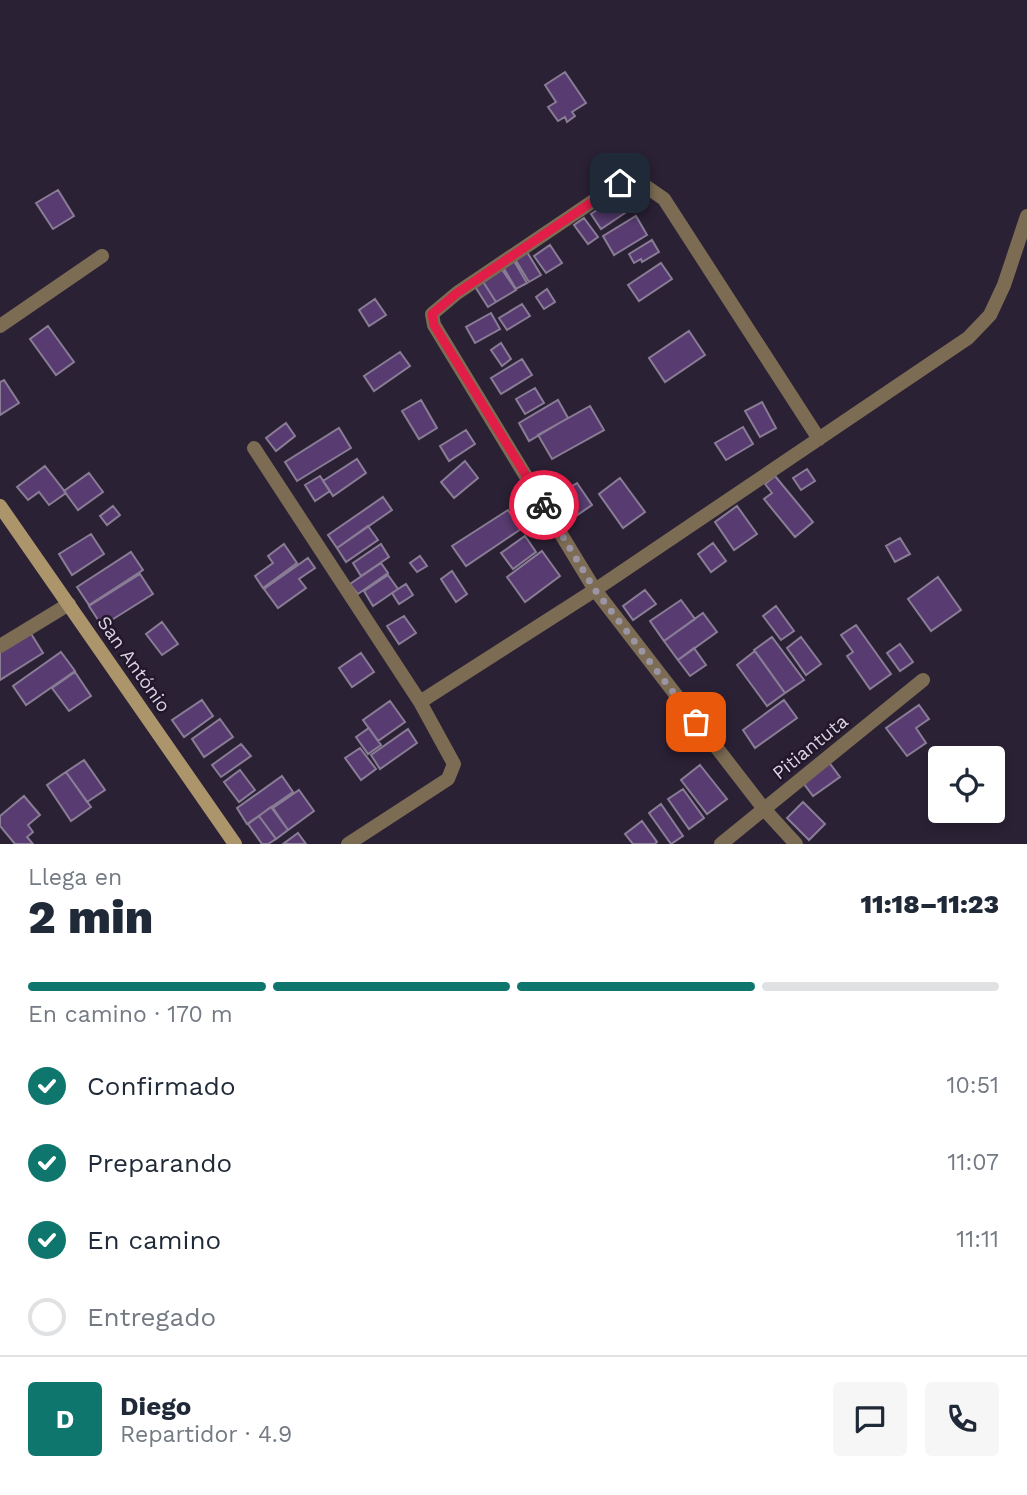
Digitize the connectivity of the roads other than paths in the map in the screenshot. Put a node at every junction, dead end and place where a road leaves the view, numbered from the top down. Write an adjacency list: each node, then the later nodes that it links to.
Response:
1 (1027, 216): 4 (street)
2 (102, 256): 3 (street)
3 (0, 326)
4 (819, 439): 7 (street); 7 (street)
5 (254, 448): 11 (street)
6 (0, 506): 8 (street, San António)
7 (595, 590): 11 (street); 12 (street)
8 (69, 604): 9 (street); 13 (street, San António)
9 (0, 646)
10 (923, 680): 12 (street, Pitiantuta)
11 (420, 702): 14 (street)
12 (764, 809): 15 (street, Pitiantuta); 16 (street)
13 (235, 844)
14 (348, 844)
15 (721, 844)
16 (796, 844)

